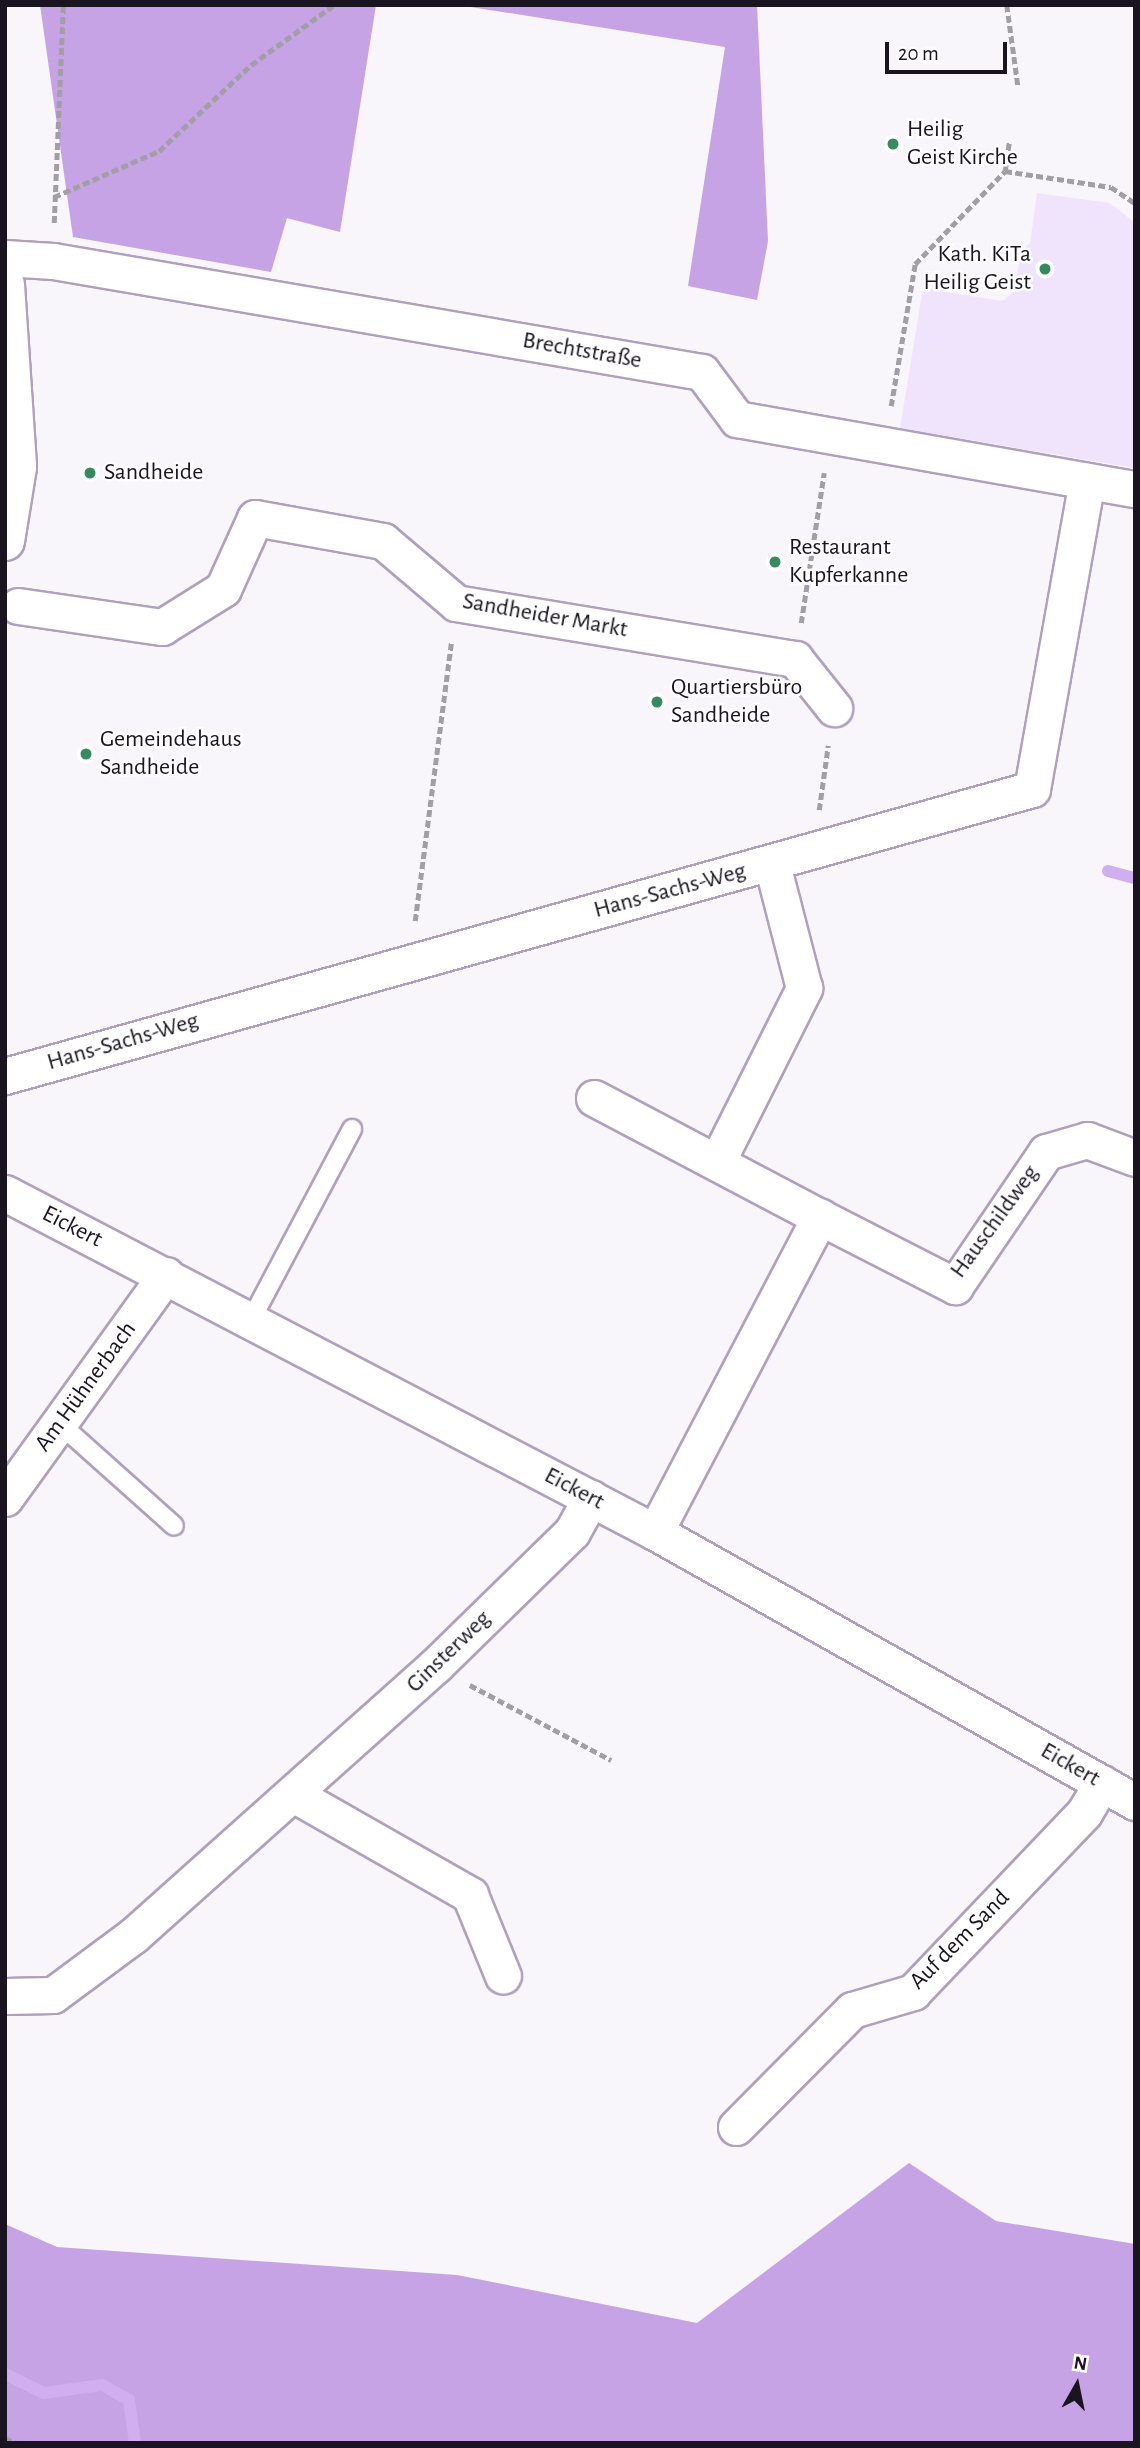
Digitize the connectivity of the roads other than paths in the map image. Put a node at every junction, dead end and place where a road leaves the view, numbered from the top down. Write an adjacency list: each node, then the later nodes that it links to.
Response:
1 (5, 258): 3 (street, Brechtstraße)
2 (5, 285): 5 (street)
3 (1087, 481): 4 (street, Brechtstraße); 8 (street, Hans-Sachs-Weg)
4 (1135, 489)
5 (5, 541)
6 (18, 606): 7 (street, Sandheider Markt)
7 (834, 708)
8 (772, 864): 9 (street, Hans-Sachs-Weg); 13 (street)
9 (5, 1076)
10 (594, 1098): 13 (street, Hauschildweg)
11 (352, 1129): 17 (lane)
12 (1135, 1158): 15 (street, Hauschildweg)
13 (717, 1162): 15 (street, Hauschildweg)
14 (5, 1193): 16 (street, Eickert)
15 (820, 1217): 22 (street)
16 (166, 1275): 17 (street, Eickert); 18 (street, Am Hühnerbach)
17 (251, 1318): 20 (street, Eickert)
18 (59, 1423): 19 (street, Am Hühnerbach); 21 (lane)
19 (5, 1498)
20 (591, 1498): 22 (street, Eickert); 24 (street, Ginsterweg)
21 (174, 1526)
22 (655, 1532): 23 (street, Eickert)
23 (1102, 1783): 25 (street, Eickert); 28 (street, Auf dem Sand)
24 (295, 1795): 26 (street); 27 (street, Ginsterweg)
25 (1135, 1802)
26 (503, 1976)
27 (5, 1996)
28 (736, 2127)

